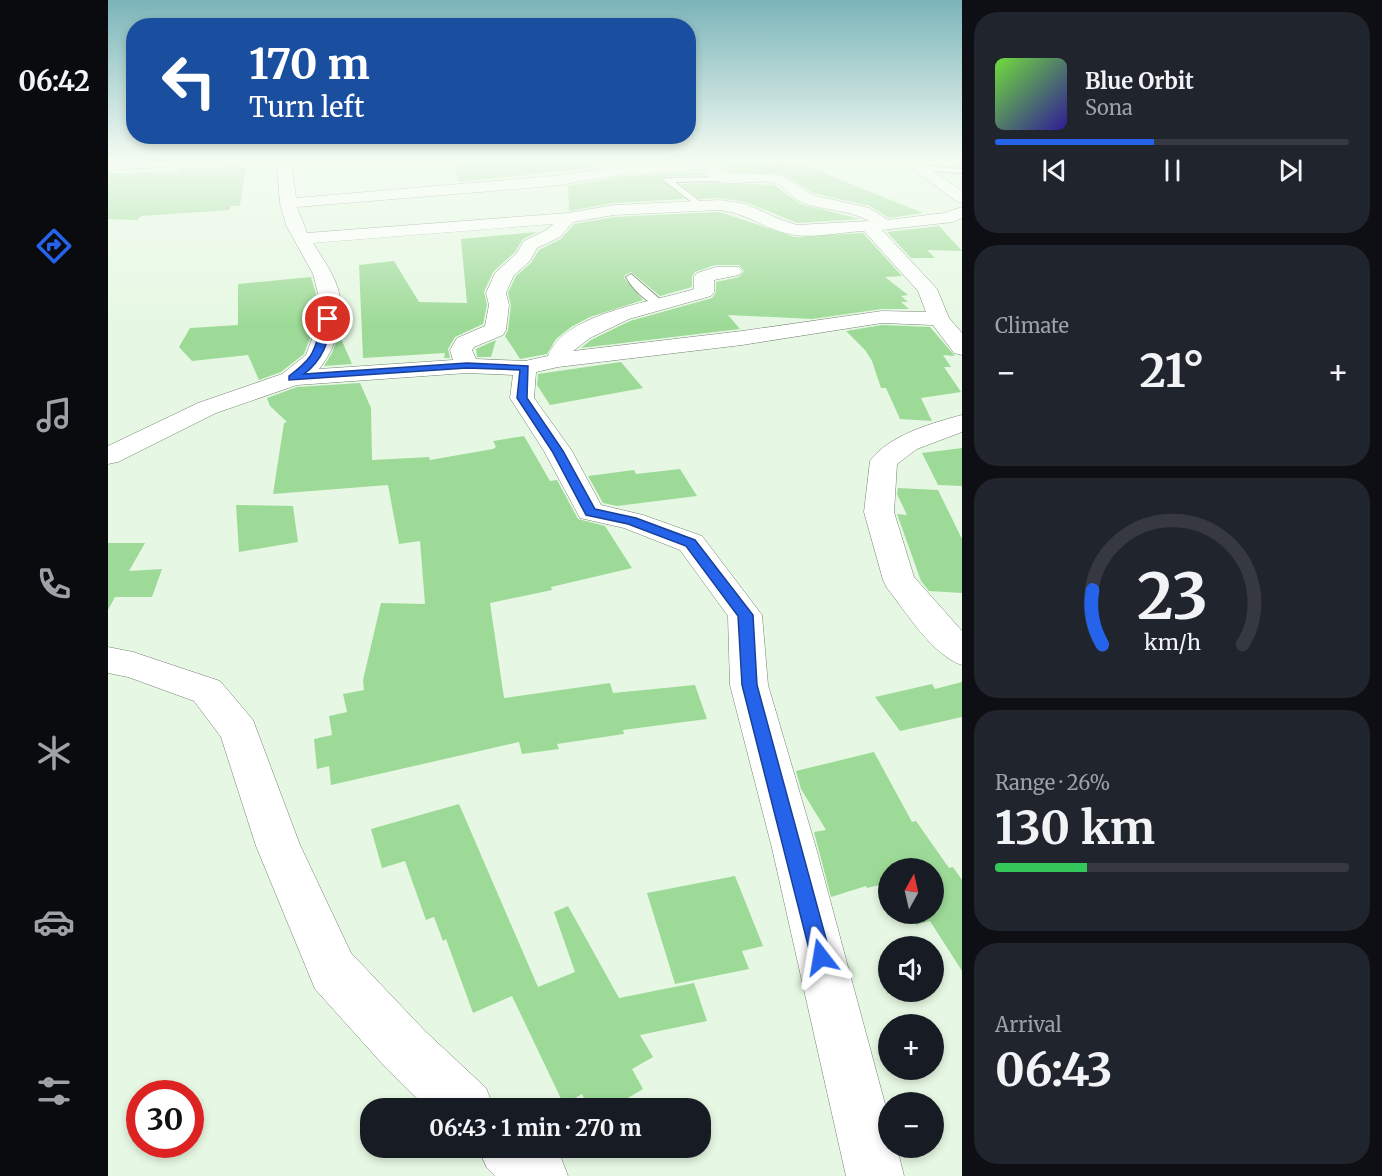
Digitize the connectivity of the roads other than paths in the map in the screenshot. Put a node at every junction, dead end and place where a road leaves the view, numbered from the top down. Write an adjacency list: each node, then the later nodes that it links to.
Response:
1 (292, 216): 8 (street)
2 (580, 216): 6 (street)
3 (758, 216): 7 (street)
4 (870, 216): 7 (street)
5 (952, 216): 7 (street)
6 (568, 218): 8 (street); 15 (street)
7 (879, 226): 12 (street)
8 (302, 239): 16 (street)
9 (732, 271): 11 (street)
10 (631, 277): 11 (lane)
11 (658, 303): 14 (street)
12 (939, 319): 13 (street); 14 (street)
13 (962, 348)
14 (541, 364): 15 (street); 22 (street)
15 (467, 366): 16 (street)
16 (292, 378): 18 (street)
17 (962, 423): 19 (street)
18 (108, 456)
19 (962, 652)
20 (108, 660): 21 (street)
21 (456, 1098)
22 (875, 1176)

